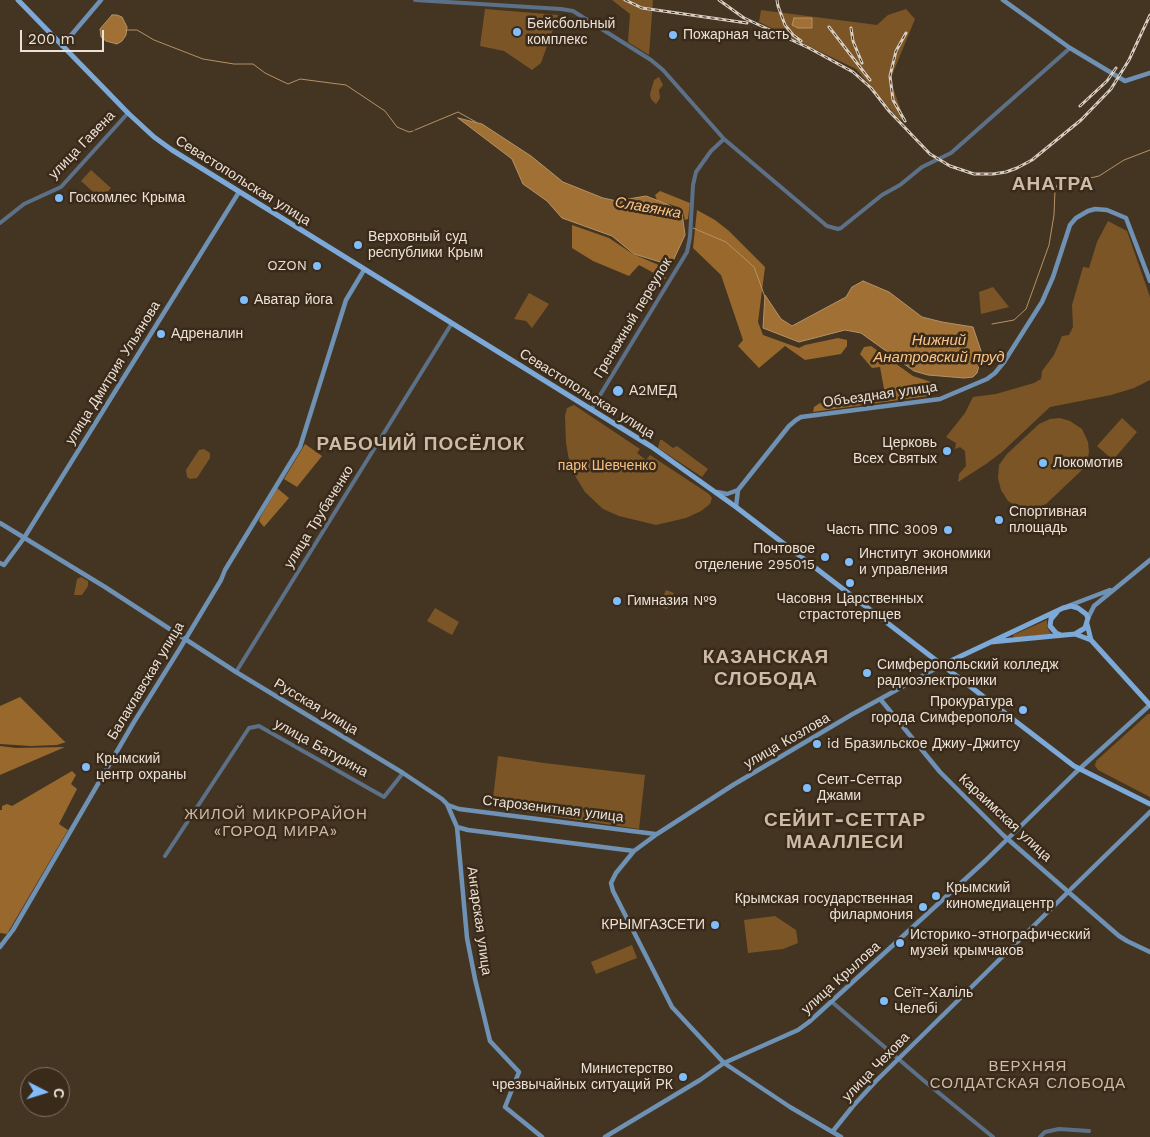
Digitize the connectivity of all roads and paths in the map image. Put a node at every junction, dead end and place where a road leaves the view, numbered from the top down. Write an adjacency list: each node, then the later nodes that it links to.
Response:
1 (18, 0): 5 (main road, Севастопольская улица)
2 (101, 0): 5 (main road)
3 (415, 0): 9 (street)
4 (1003, 0): 6 (main road)
5 (62, 46): 8 (main road, Севастопольская улица)
6 (1070, 48): 7 (main road); 9 (street)
7 (1150, 73)
8 (128, 113): 10 (main road, Севастопольская улица); 11 (street, улица Гавена)
9 (724, 139): 15 (street, Гренажный переулок)
10 (239, 192): 12 (main road, Севастопольская улица); 20 (main road, улица Дмитрия Ульянова)
11 (0, 223)
12 (364, 270): 14 (main road, Севастопольская улица); 31 (main road, Балаклавская улица)
13 (1150, 281): 16 (main road, Объездная улица)
14 (452, 323): 15 (main road, Севастопольская улица); 36 (street, улица Трубаченко)
15 (591, 410): 17 (main road, Севастопольская улица)
16 (738, 490): 17 (main road); 18 (main road)
17 (715, 492): 18 (main road, Севастопольская улица)
18 (736, 507): 35 (main road, Севастопольская улица)
19 (0, 523): 20 (main road, Русская улица)
20 (24, 538): 22 (main road, улица Дмитрия Ульянова); 31 (main road, Русская улица)
21 (1150, 560): 23 (main road)
22 (2, 564)
23 (1114, 589): 24 (main road); 26 (main road)
24 (1068, 606): 25 (main road); 26 (main road)
25 (1059, 609): 28 (main road, улица Козлова); 30 (main road)
26 (1088, 618): 27 (main road)
27 (1087, 624): 29 (main road); 32 (main road)
28 (1010, 633): 33 (main road); 34 (main road, улица Козлова)
29 (1075, 634): 30 (main road); 32 (main road)
30 (1064, 635): 33 (main road, улица Козлова)
31 (184, 639): 36 (main road, Русская улица); 55 (main road, Балаклавская улица)
32 (1091, 640): 38 (main road)
33 (1013, 641): 34 (main road, улица Козлова)
34 (991, 642): 35 (main road, улица Козлова)
35 (942, 664): 37 (main road, улица Козлова); 39 (main road, Севастопольская улица)
36 (236, 672): 40 (main road, Русская улица)
37 (881, 700): 48 (main road, улица Козлова); 49 (main road, Караимская улица)
38 (1150, 705): 39 (main road, улица Крылова)
39 (1081, 769): 42 (main road, Севастопольская улица); 49 (main road, улица Крылова)
40 (403, 773): 41 (main road, Русская улица); 52 (street, улица Батурина)
41 (447, 804): 43 (main road, Старозенитная улица); 45 (main road, Русская улица)
42 (1150, 804)
43 (459, 809): 45 (main road); 47 (main road, Старозенитная улица)
44 (1150, 812): 53 (main road)
45 (453, 815): 46 (main road, Русская улица)
46 (460, 828): 51 (main road); 62 (main road, Ангарская улица)
47 (642, 833): 48 (main road, Старозенитная улица); 50 (main road)
48 (656, 834): 50 (main road, улица Козлова)
49 (1008, 838): 56 (main road, Караимская улица); 57 (main road, улица Крылова)
50 (644, 844): 51 (main road, улица Козлова)
51 (634, 851): 59 (main road, улица Козлова)
52 (165, 856)
53 (1071, 889)
54 (1066, 894): 58 (main road, улица Чехова)
55 (0, 947)
56 (1150, 952)
57 (832, 1002): 58 (street); 59 (main road, улица Крылова)
58 (899, 1058): 60 (main road, улица Чехова); 65 (street)
59 (724, 1063): 60 (main road); 63 (main road, улица Крылова)
60 (833, 1131): 64 (main road)
61 (1089, 1131): 66 (street)
62 (542, 1137)
63 (606, 1137)
64 (841, 1137)
65 (993, 1137)
66 (1040, 1137)

